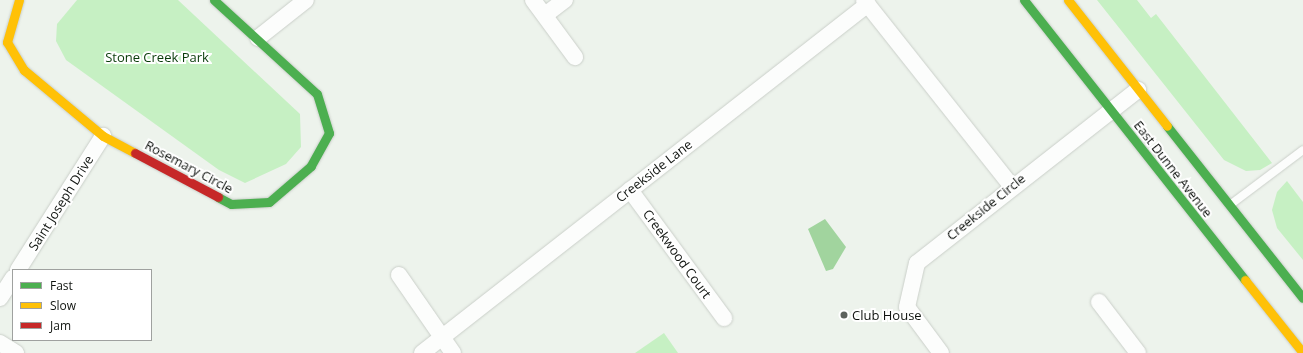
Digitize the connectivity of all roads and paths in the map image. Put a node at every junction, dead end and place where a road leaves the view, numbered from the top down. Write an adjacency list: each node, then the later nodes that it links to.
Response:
1 (19, 0): 14 (main road, Rosemary Circle)
2 (214, 0): 10 (main road, Rosemary Circle)
3 (306, 0): 10 (street)
4 (533, 0): 9 (street)
5 (565, 0): 9 (street)
6 (1024, 0): 13 (main road, East Dunne Avenue)
7 (1068, 0): 12 (main road, East Dunne Avenue)
8 (866, 2): 16 (street, Creekside Lane); 17 (street, Creekside Lane)
9 (545, 15): 11 (street)
10 (258, 38): 14 (main road, Rosemary Circle)
11 (575, 57)
12 (1138, 90): 13 (street, Creekside Circle); 18 (main road, East Dunne Avenue)
13 (1111, 110): 16 (street, Creekside Circle); 33 (main road, East Dunne Avenue)
14 (103, 136): 19 (street, Saint Joseph Drive)
15 (1303, 150): 18 (lane)
16 (1012, 187): 31 (street, Creekside Circle)
17 (630, 190): 25 (street, Creekwood Court); 26 (street, Creekside Lane)
18 (1229, 206): 23 (main road, East Dunne Avenue)
19 (19, 269)
20 (398, 275): 26 (street)
21 (12, 280): 22 (street)
22 (0, 298)
23 (1303, 298)
24 (1099, 302): 32 (street)
25 (724, 318)
26 (441, 338): 29 (street, Creekside Lane); 30 (street)
27 (0, 343): 28 (street)
28 (16, 353)
29 (422, 353)
30 (452, 353)
31 (941, 353)
32 (1138, 353)
33 (1303, 353)

